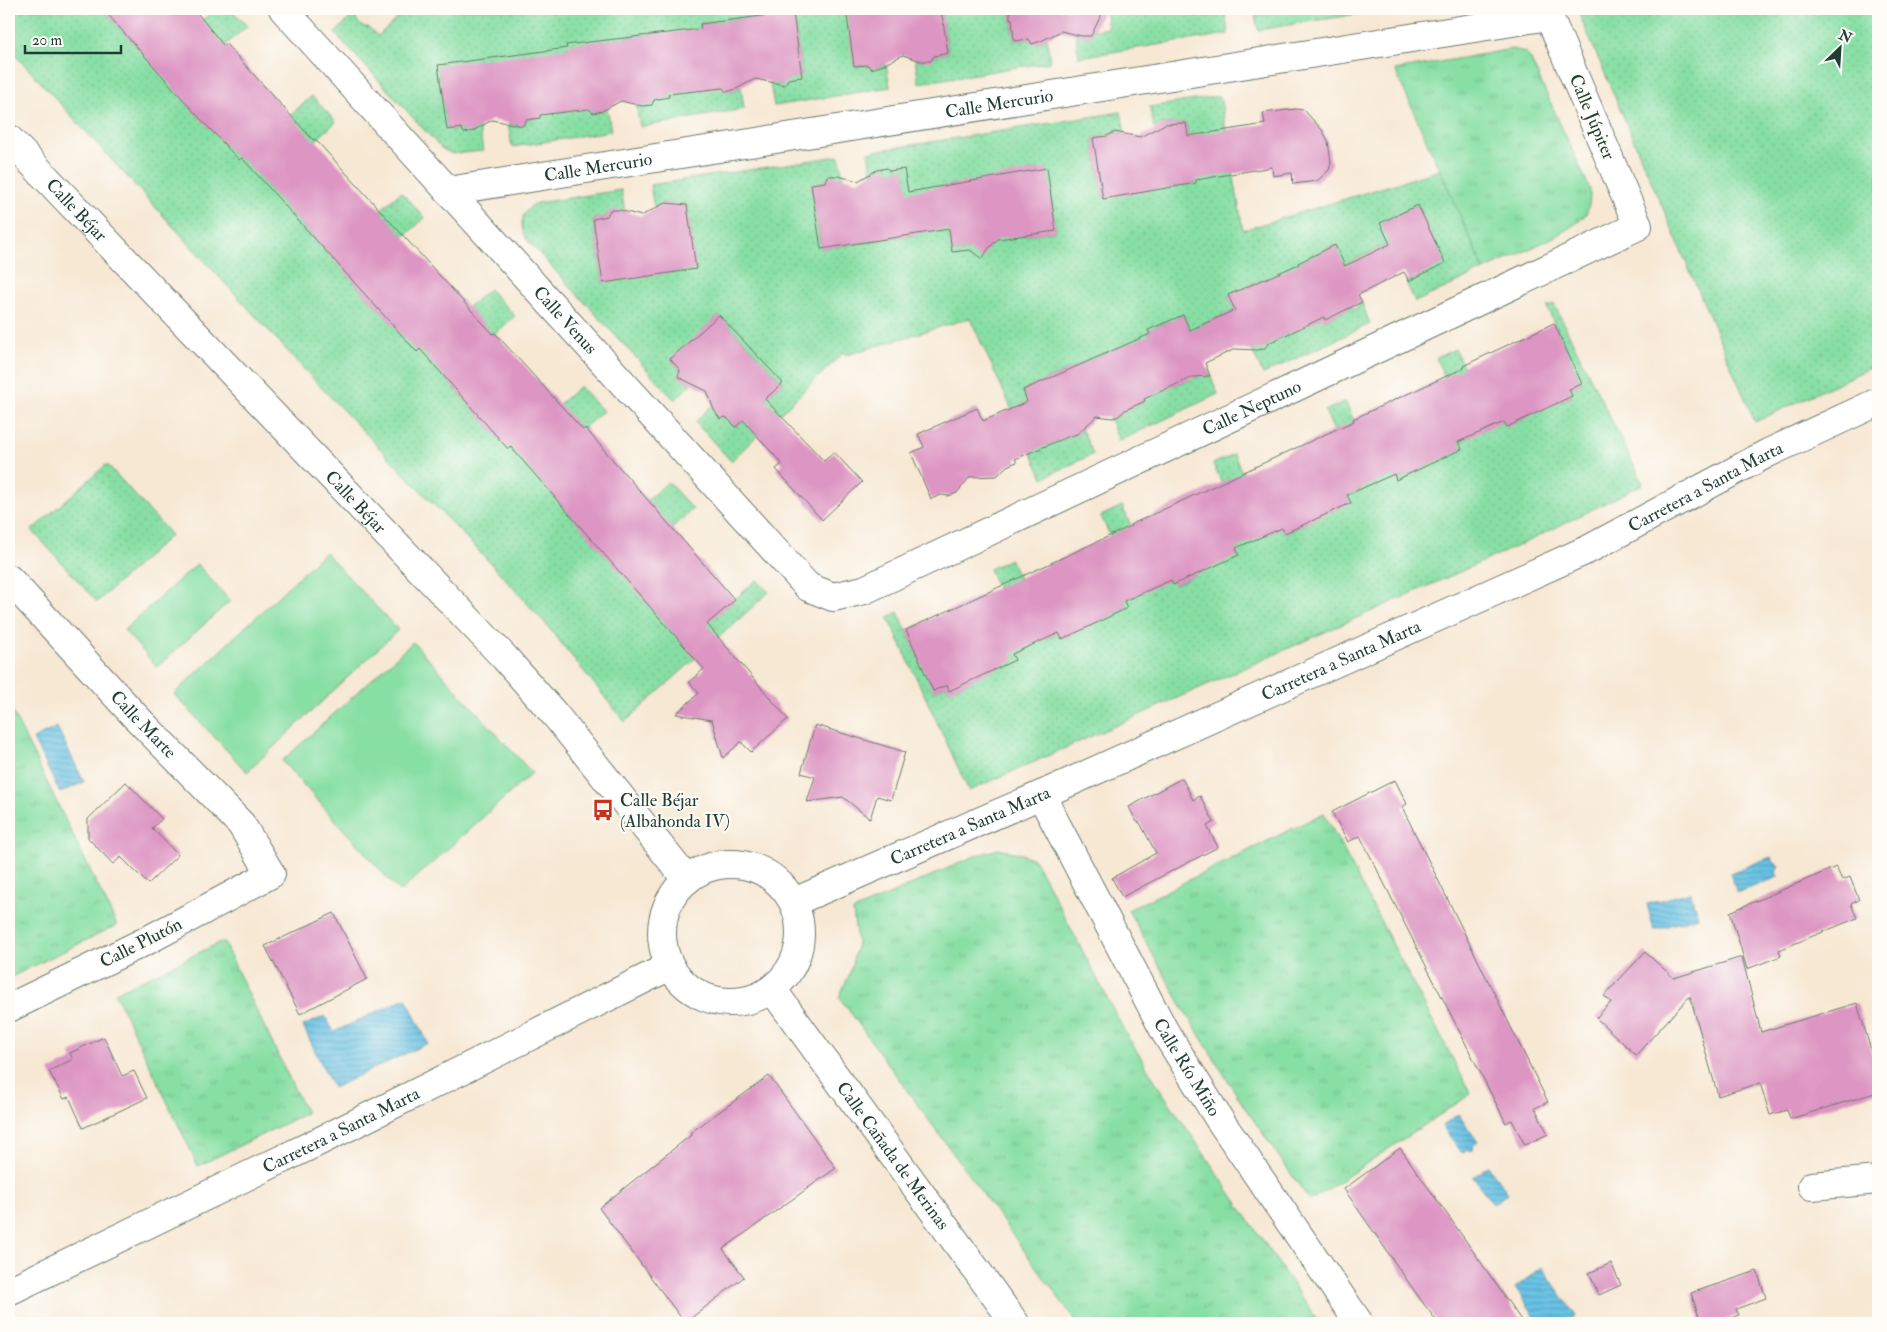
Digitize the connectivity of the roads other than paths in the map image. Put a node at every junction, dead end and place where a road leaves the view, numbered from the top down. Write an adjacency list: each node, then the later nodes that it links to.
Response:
1 (283, 9): 4 (street, Calle Venus)
2 (1547, 12): 4 (street, Calle Mercurio); 5 (street, Calle Júpiter)
3 (9, 139): 11 (street, Calle Béjar)
4 (448, 191): 8 (street, Calle Venus)
5 (1638, 226): 8 (street, Calle Neptuno)
6 (1878, 402): 9 (street, Carretera a Santa Marta)
7 (9, 579): 10 (street, Calle Marte)
8 (864, 590)
9 (1041, 796): 12 (street, Carretera a Santa Marta); 20 (street, Calle Río Miño)
10 (270, 874): 15 (street, Calle Plutón)
11 (686, 880): 12 (street); 13 (street)
12 (794, 902): 14 (street)
13 (670, 966): 14 (street); 18 (street, Carretera a Santa Marta)
14 (772, 989): 19 (street, Calle Cañada de Merinas)
15 (9, 1008)
16 (1878, 1180): 17 (street)
17 (1812, 1186)
18 (9, 1291)
19 (1015, 1323)
20 (1359, 1323)

